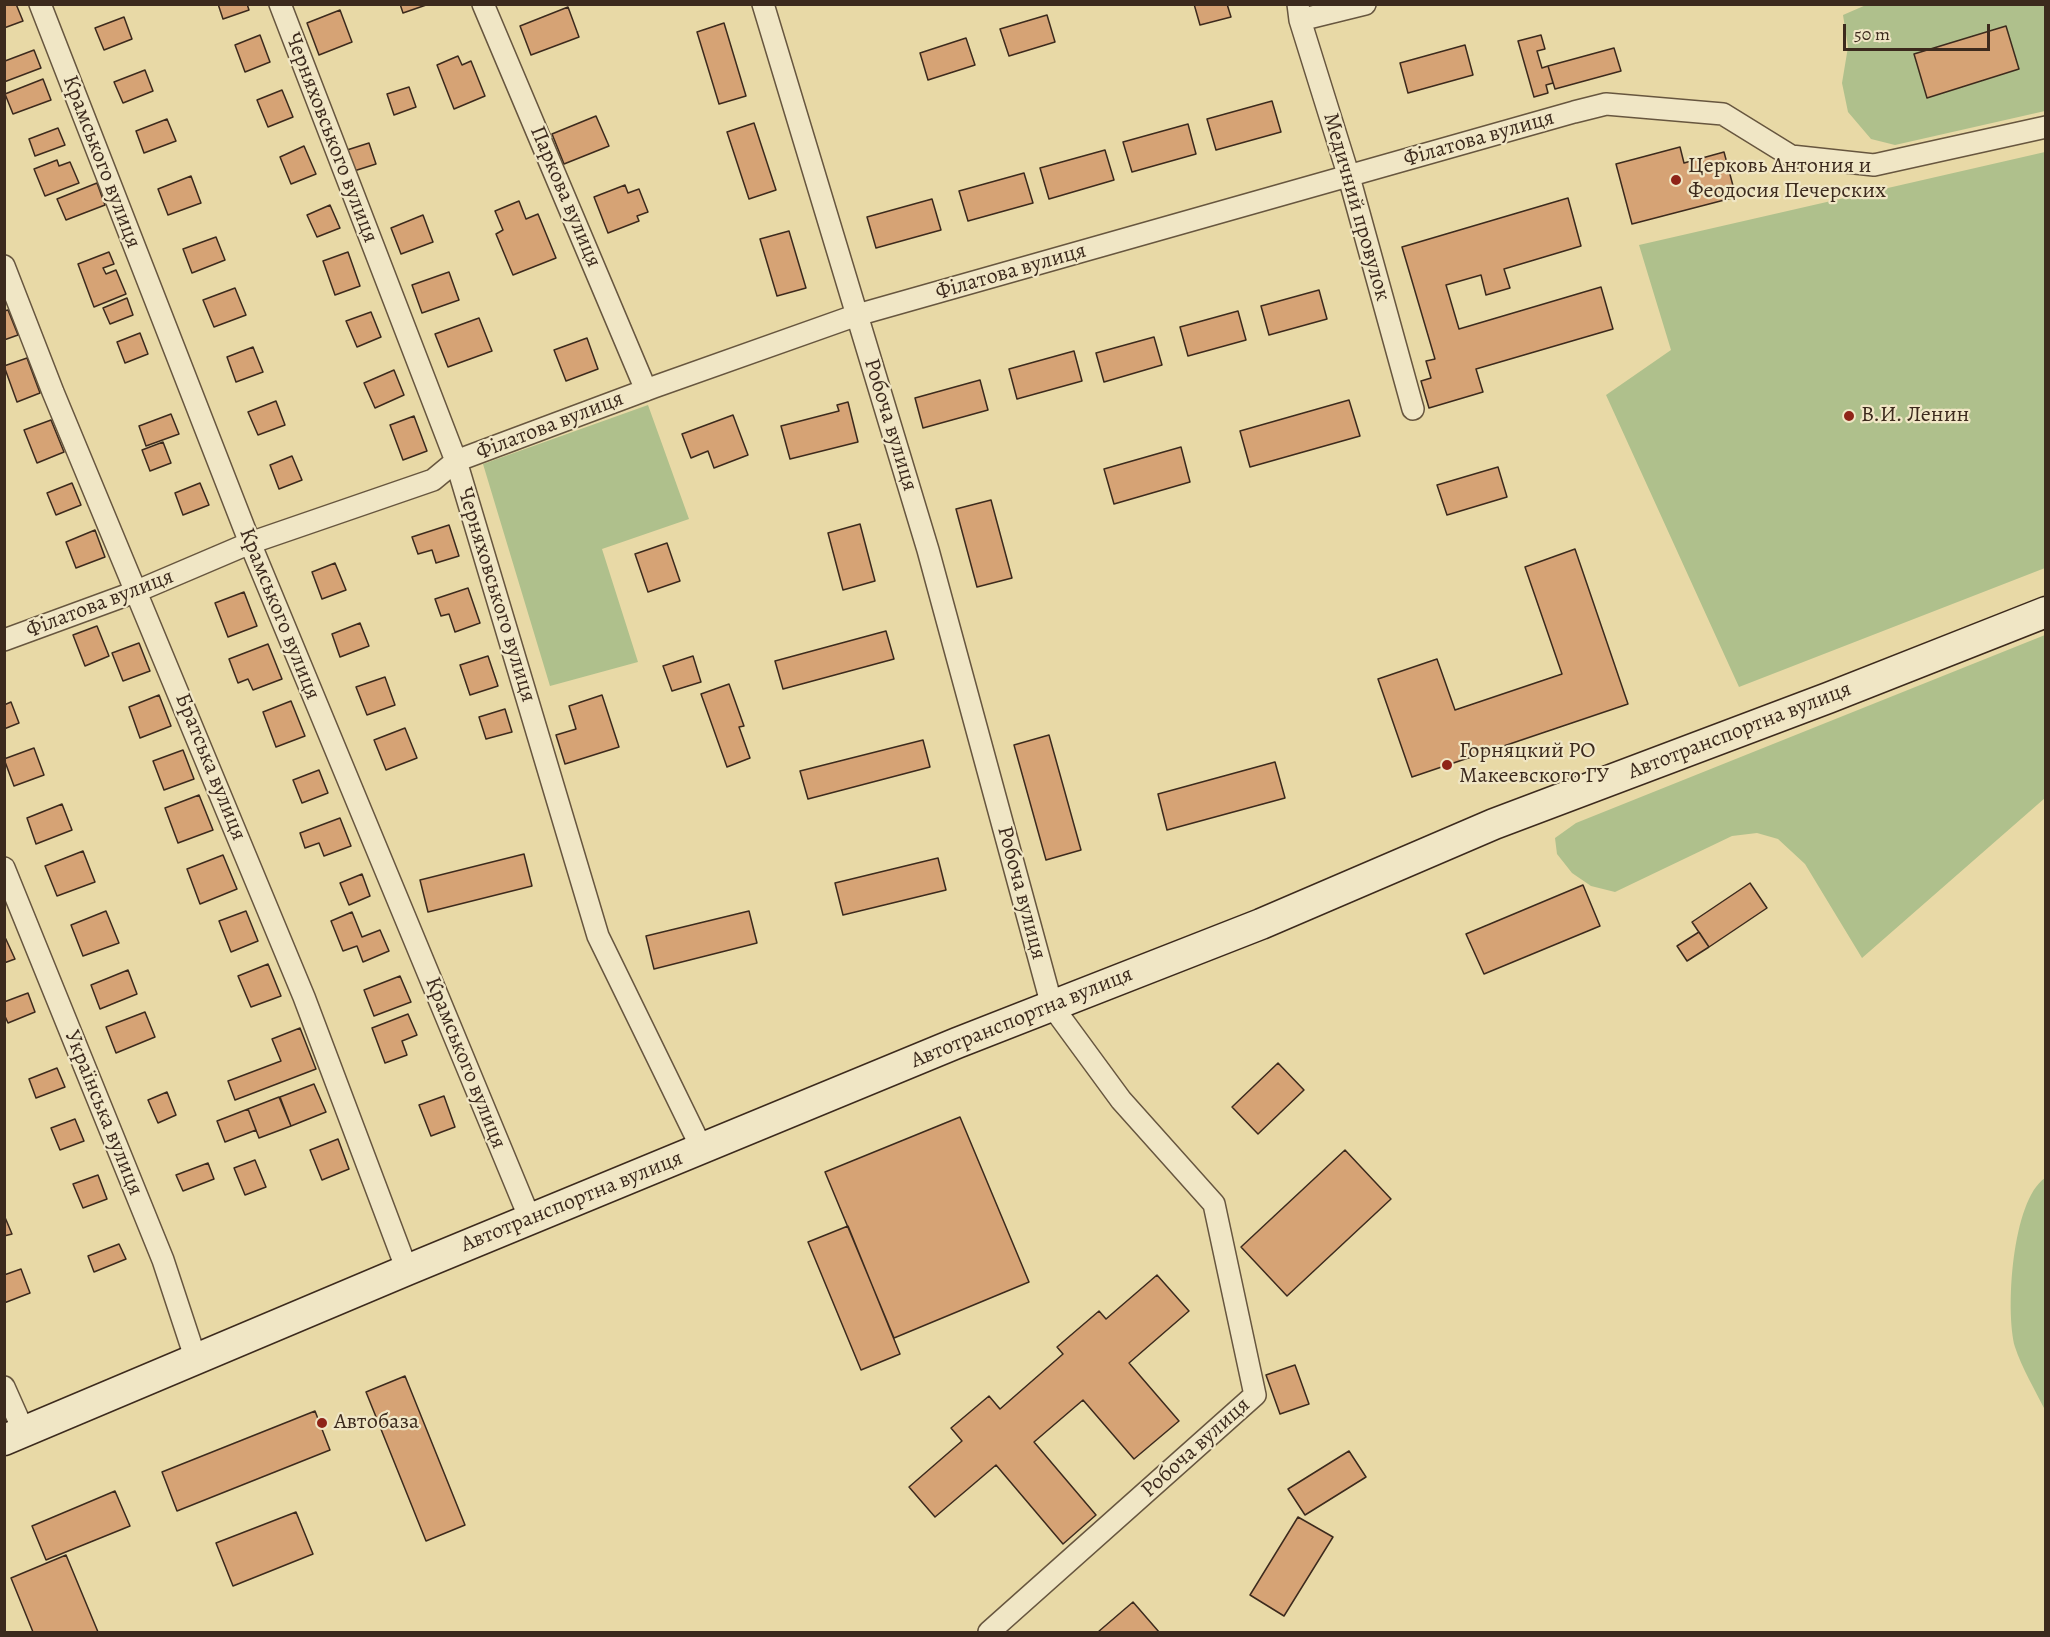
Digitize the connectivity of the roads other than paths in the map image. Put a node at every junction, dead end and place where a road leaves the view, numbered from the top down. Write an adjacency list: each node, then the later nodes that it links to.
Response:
1 (40, 4): 14 (street, Крамського вулиця)
2 (280, 4): 13 (street, Черняховського вулиця)
3 (483, 4): 11 (street, Паркова вулиця)
4 (763, 4): 10 (street, Робоча вулиця)
5 (1365, 4): 6 (street)
6 (1299, 12): 8 (street, Медичний провулок)
7 (2046, 127): 8 (street, Філатова вулиця)
8 (1349, 177): 10 (street, Філатова вулиця); 12 (street, Медичний провулок)
9 (4, 266): 15 (street, Братська вулиця)
10 (857, 315): 11 (street, Філатова вулиця); 19 (street, Робоча вулиця)
11 (646, 390): 13 (street, Філатова вулиця)
12 (1413, 409)
13 (456, 461): 14 (street, Філатова вулиця); 20 (street, Черняховського вулиця)
14 (250, 543): 15 (street, Філатова вулиця); 21 (street, Крамського вулиця)
15 (135, 592): 17 (street, Філатова вулиця); 22 (street, Братська вулиця)
16 (2046, 612): 19 (main road, Автотранспортна вулиця)
17 (4, 640)
18 (4, 868): 23 (street, Українська вулиця)
19 (1052, 1006): 20 (main road, Автотранспортна вулиця); 26 (street, Робоча вулиця)
20 (702, 1149): 21 (main road, Автотранспортна вулиця)
21 (530, 1220): 22 (main road, Автотранспортна вулиця)
22 (407, 1270): 23 (main road, Автотранспортна вулиця)
23 (196, 1360): 25 (main road, Автотранспортна вулиця)
24 (4, 1387): 25 (street)
25 (14, 1436)
26 (989, 1632)

